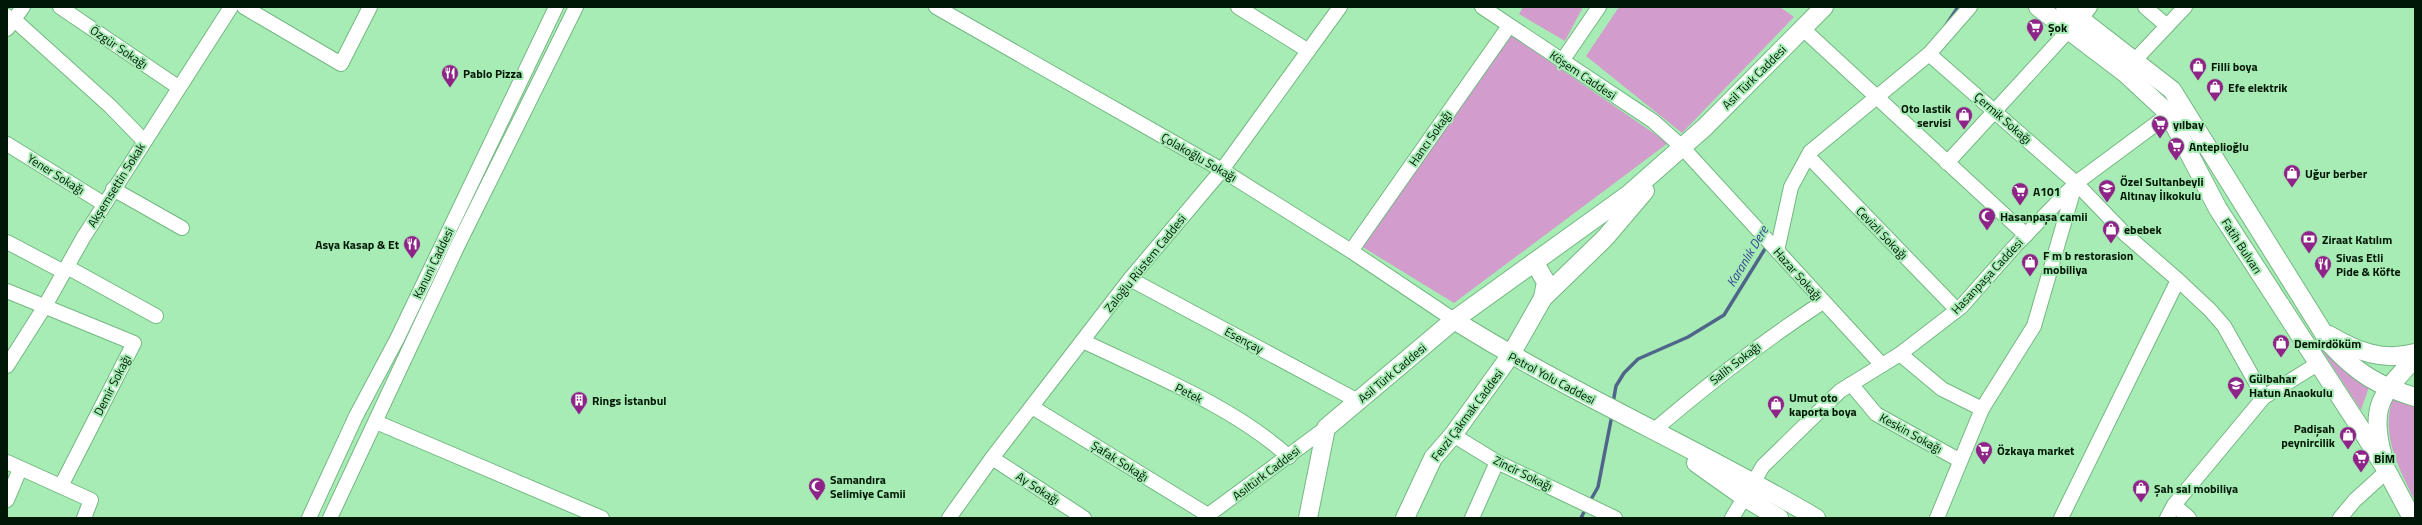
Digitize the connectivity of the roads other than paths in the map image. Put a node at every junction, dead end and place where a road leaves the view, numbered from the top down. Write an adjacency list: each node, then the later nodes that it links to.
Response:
1 (23, 7): 20 (street)
2 (60, 7): 28 (street, Özgür Sokağı)
3 (230, 7): 28 (street, Akşemsettin Sokak)
4 (244, 7): 5 (street)
5 (370, 7)
6 (556, 7): 94 (street, Kanuni Caddesi)
7 (576, 7): 75 (street, Kanuni Caddesi)
8 (936, 7): 37 (street, Çolakoğlu Sokağı)
9 (1238, 7): 24 (street)
10 (1340, 7): 24 (street, Zaloğlu Rüstem Caddesi)
11 (1482, 7): 21 (street, Köşem Caddesi)
12 (1599, 7): 26 (street)
13 (1824, 7): 23 (main road, Asil Türk Caddesi)
14 (1970, 7): 25 (street)
15 (2038, 7): 19 (main road, Fatih Bulvarı)
16 (2065, 7): 19 (main road, Fatih Bulvarı)
17 (2145, 7): 22 (street)
18 (2185, 7): 22 (street)
19 (2079, 19): 27 (main road, Fatih Bulvarı); 31 (street)
20 (9, 22): 32 (street)
21 (1509, 26): 26 (street, Köşem Caddesi); 45 (street, Hancı Sokağı)
22 (2167, 26): 27 (street)
23 (1802, 28): 29 (street); 34 (main road, Asil Türk Caddesi)
24 (1307, 50): 37 (street, Zaloğlu Rüstem Caddesi)
25 (1929, 54): 29 (street); 31 (street, Çermik Sokağı)
26 (1562, 61): 34 (street, Köşem Caddesi)
27 (2130, 67): 30 (main road, Fatih Bulvarı)
28 (178, 87): 32 (street, Akşemsettin Sokak)
29 (1872, 93): 35 (street); 36 (street)
30 (2175, 109): 38 (street, Hasanpaşa Caddesi); 57 (main road, Fatih Bulvarı); 64 (main road, Fatih Bulvarı)
31 (1996, 111): 36 (street); 38 (street, Çermik Sokağı)
32 (144, 141): 39 (street, Akşemsettin Sokak)
33 (7, 144): 40 (street, Yener Sokağı)
34 (1682, 147): 44 (street, Hazar Sokağı); 46 (main road, Asil Türk Caddesi); 51 (main road, Asil Türk Caddesi)
35 (1808, 156): 44 (street); 54 (street, Cevizli Sokağı)
36 (1947, 163): 42 (street)
37 (1222, 170): 45 (street, Çolakoğlu Sokağı); 48 (street, Zaloğlu Rüstem Caddesi)
38 (2076, 183): 42 (street, Hasanpaşa Caddesi); 49 (street, Çermik Sokağı); 74 (street)
39 (114, 189): 40 (street, Akşemsettin Sokak); 41 (street)
40 (104, 204): 47 (street, Akşemsettin Sokak)
41 (182, 228)
42 (2026, 235): 54 (street, Hasanpaşa Caddesi)
43 (7, 242): 47 (street)
44 (1776, 249): 52 (street, Hazar Sokağı)
45 (1351, 251): 56 (street, Çolakoğlu Sokağı)
46 (1532, 264): 51 (main road, Asil Türk Caddesi); 56 (main road, Asil Türk Caddesi)
47 (66, 270): 53 (street, Akşemsettin Sokak); 55 (street)
48 (1130, 279): 59 (street, Zaloğlu Rüstem Caddesi); 72 (street, Esençay)
49 (2178, 280): 70 (street, Çermik Sokağı); 106 (street)
50 (7, 291): 53 (street, Demir Sokağı)
51 (1543, 298): 58 (main road, Asil Türk Caddesi)
52 (1824, 302): 65 (street, Hazar Sokağı); 77 (street, Salih Sokağı)
53 (45, 306): 66 (street, Akşemsettin Sokak); 87 (street, Demir Sokağı)
54 (1957, 310): 61 (street, Hasanpaşa Caddesi)
55 (156, 316)
56 (1454, 320): 62 (main road, Petrol Yolu Caddesi); 72 (main road, Asil Türk Caddesi)
57 (2321, 330): 60 (main road); 69 (main road, Fatih Bulvarı)
58 (1518, 339): 62 (main road, Asil Türk Caddesi); 67 (main road)
59 (1083, 340): 73 (street, Zaloğlu Rüstem Caddesi); 79 (street, Petek)
60 (2415, 353)
61 (1900, 354): 65 (street, Hasanpaşa Caddesi); 74 (street)
62 (1510, 356): 67 (main road, Petrol Yolu Caddesi); 78 (main road, Fevzi Çakmak Caddesi)
63 (2415, 358): 69 (main road)
64 (2319, 363): 70 (street); 85 (main road, Fatih Bulvarı)
65 (1882, 365): 68 (street, Hasanpaşa Caddesi)
66 (7, 366)
67 (1529, 366): 77 (main road, Petrol Yolu Caddesi)
68 (1851, 384): 81 (street, Keskin Sokağı); 86 (street, Hasanpaşa Caddesi)
69 (2388, 388): 71 (main road, Fatih Bulvarı); 85 (main road)
70 (2264, 397): 90 (street)
71 (2415, 397)
72 (1358, 401): 76 (main road, Asil Türk Caddesi)
73 (1032, 407): 80 (street, Zaloğlu Rüstem Caddesi); 91 (street, Şafak Sokağı)
74 (1982, 409): 81 (street)
75 (376, 422): 95 (street, Kanuni Caddesi); 96 (street)
76 (1326, 428): 79 (street, Asıltürk Caddesi); 98 (main road)
77 (1652, 432): 86 (main road, Petrol Yolu Caddesi); 88 (main road, Petrol Yolu Caddesi)
78 (1452, 435): 83 (street, Zincir Sokağı); 99 (main road, Fevzi Çakmak Caddesi)
79 (1289, 457): 91 (street, Asıltürk Caddesi)
80 (992, 458): 92 (street, Zaloğlu Rüstem Caddesi); 97 (street, Ay Sokağı)
81 (1959, 460): 105 (street)
82 (7, 462): 84 (street)
83 (1497, 462): 100 (street); 101 (street, Zincir Sokağı)
84 (20, 470): 87 (street); 89 (street)
85 (2387, 471): 109 (street); 110 (main road, Fatih Bulvarı)
86 (1754, 482): 88 (street, Hasanpaşa Caddesi); 104 (main road, Petrol Yolu Caddesi)
87 (61, 486): 93 (street)
88 (1744, 497): 102 (street, Hasanpaşa Caddesi); 103 (main road, Petrol Yolu Caddesi)
89 (7, 500)
90 (2174, 505): 107 (street); 108 (street)
91 (1206, 516)
92 (953, 517)
93 (84, 518)
94 (309, 518)
95 (330, 518)
96 (602, 518)
97 (1084, 518)
98 (1308, 518)
99 (1405, 518)
100 (1472, 518)
101 (1615, 518)
102 (1732, 518)
103 (1779, 518)
104 (1816, 518)
105 (1936, 518)
106 (2061, 518)
107 (2167, 518)
108 (2189, 518)
109 (2340, 518)
110 (2412, 518)

